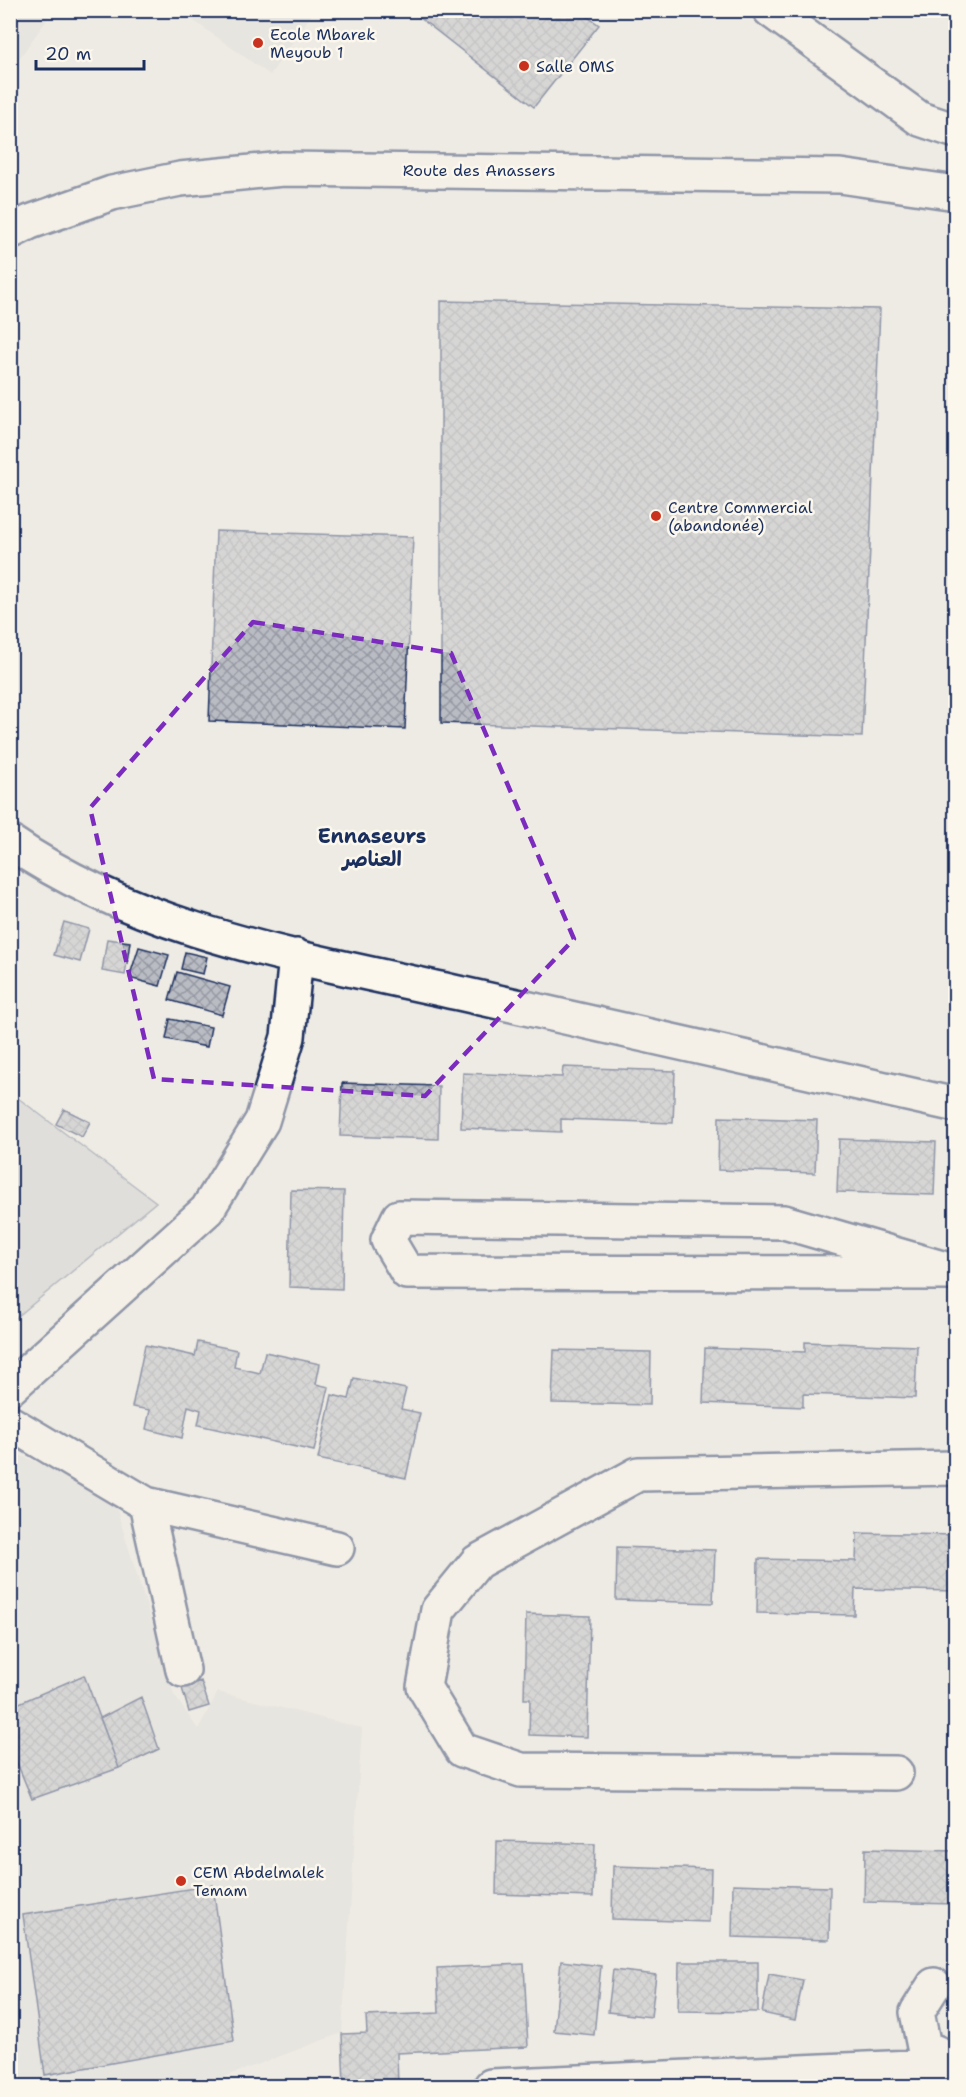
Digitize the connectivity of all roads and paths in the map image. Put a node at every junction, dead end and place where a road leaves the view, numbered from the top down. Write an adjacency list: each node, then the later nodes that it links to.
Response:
1 (770, 10): 2 (street)
2 (956, 131)
3 (956, 193): 4 (street, Route des Anassers)
4 (17, 227)
5 (10, 842): 6 (street)
6 (296, 956): 7 (street); 9 (street)
7 (956, 1105)
8 (956, 1273): 8 (street)
9 (10, 1388)
10 (10, 1423): 12 (street)
11 (956, 1468): 15 (street)
12 (146, 1504): 13 (street); 14 (street)
13 (338, 1548)
14 (183, 1670)
15 (896, 1773)
16 (934, 1985): 17 (street)
17 (956, 2061)
18 (956, 2066): 19 (street)
19 (491, 2086)

